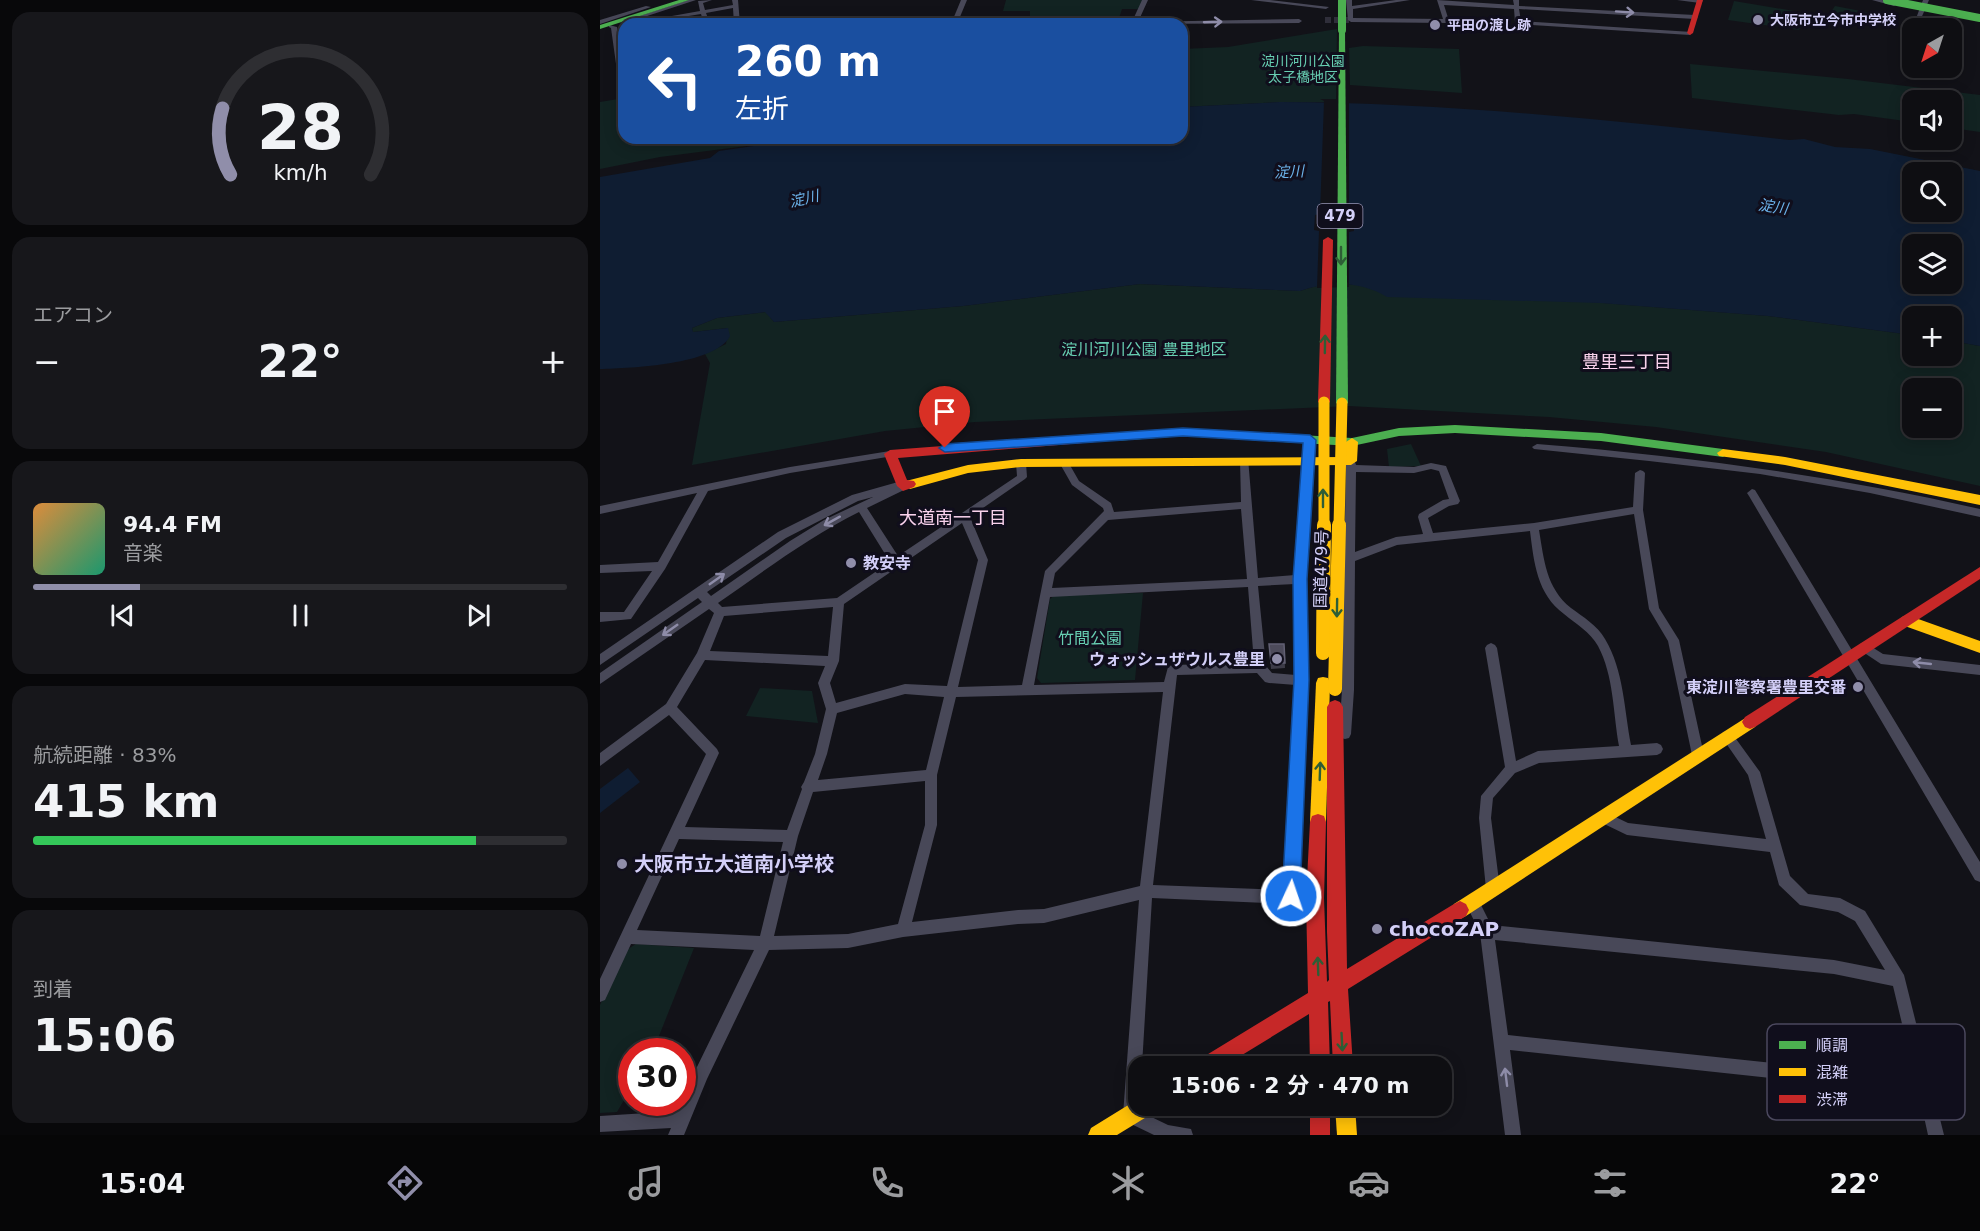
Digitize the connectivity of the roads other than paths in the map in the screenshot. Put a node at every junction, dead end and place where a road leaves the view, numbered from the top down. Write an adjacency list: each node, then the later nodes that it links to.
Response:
1 (669, 0): 33 (street)
2 (687, 0): 35 (main road)
3 (693, 0): 36 (street)
4 (709, 0): 29 (street)
5 (964, 0): 40 (street)
6 (1145, 0): 41 (street)
7 (1254, 0): 28 (street)
8 (1326, 0): 25 (street)
9 (1349, 0): 24 (street)
10 (1407, 0): 21 (street)
11 (1603, 0): 27 (street)
12 (1680, 0): 17 (street)
13 (1875, 0): 26 (street)
14 (1887, 0): 31 (main road, bridge)
15 (1901, 0): 31 (main road, bridge)
16 (1913, 0): 18 (street)
17 (1700, 1): 32 (main road)
18 (1926, 1): 26 (street); 31 (street)
19 (1441, 2): 22 (street); 24 (street)
20 (735, 3): 29 (street); 39 (street)
21 (1369, 3): 24 (street)
22 (1516, 3): 27 (street); 47 (street)
23 (674, 4): 30 (street); 34 (main road)
24 (1346, 4): 98 (main road, 国道479号 / 479, one-way to 98, bridge)
25 (1329, 7): 28 (street); 98 (main road, 国道479号 / 479, one-way to 25, bridge)
26 (1923, 9): 31 (street); 42 (street)
27 (1606, 10): 32 (street, one-way to 32); 47 (street)
28 (1262, 11): 43 (street, one-way to 28); 45 (street)
29 (703, 12): 30 (street); 38 (street)
30 (674, 16): 37 (street)
31 (1980, 16)
32 (1695, 17): 48 (main road)
33 (624, 18)
34 (629, 18)
35 (630, 18)
36 (631, 18)
37 (666, 18)
38 (705, 18)
39 (739, 18)
40 (956, 18)
41 (1138, 18)
42 (1919, 18)
43 (1188, 19)
44 (618, 20): 46 (street)
45 (1299, 21)
46 (604, 26): 49 (street)
47 (1611, 28): 48 (street)
48 (1690, 33)
49 (618, 43)
50 (1310, 440): 51 (main road); 53 (main road); 56 (street)
51 (1352, 442): 58 (main road); 63 (main road)
52 (1537, 447): 68 (street)
53 (891, 453): 60 (main road); 61 (street)
54 (1245, 460): 55 (main road); 56 (main road); 64 (street)
55 (1064, 462): 57 (main road); 69 (street)
56 (1309, 462): 58 (main road); 78 (street)
57 (1021, 463): 60 (main road); 70 (street)
58 (1351, 464): 72 (street); 73 (street)
59 (1640, 473): 67 (street)
60 (903, 486): 65 (street); 80 (street, one-way to 60)
61 (705, 487): 66 (street); 75 (street)
62 (1752, 493): 91 (street)
63 (1980, 500)
64 (1246, 505): 69 (street); 79 (street)
65 (861, 506): 74 (street); 82 (street, one-way to 82)
66 (600, 510)
67 (1638, 510): 71 (street); 107 (street)
68 (1980, 513)
69 (1105, 516): 81 (street)
70 (965, 517): 74 (street); 101 (street)
71 (1534, 527): 72 (street); 106 (street)
72 (1429, 538): 73 (street)
73 (1349, 559): 117 (street)
74 (896, 562): 83 (street)
75 (661, 566): 76 (street); 85 (street)
76 (600, 569)
77 (1980, 573): 86 (main road)
78 (1300, 579): 79 (street); 97 (street)
79 (1254, 583): 81 (street); 94 (street)
80 (699, 592): 82 (street); 92 (street)
81 (1045, 593): 100 (street)
82 (710, 602): 84 (street); 96 (street, one-way to 96)
83 (839, 603): 84 (street); 93 (street)
84 (720, 612): 90 (street)
85 (600, 616)
86 (1906, 621): 87 (main road); 88 (main road)
87 (1864, 647): 91 (main road); 95 (street, one-way to 87)
88 (1980, 647)
89 (1491, 648): 109 (street)
90 (702, 655): 93 (street); 102 (street)
91 (1849, 657): 104 (main road); 116 (street)
92 (600, 660)
93 (833, 661): 103 (street)
94 (1260, 668): 97 (street); 99 (street)
95 (1980, 670)
96 (600, 679)
97 (1302, 680): 120 (street)
98 (1329, 686): 117 (main road, 国道479号 / 479); 121 (main road, 479, one-way to 98)
99 (1168, 687): 100 (street); 119 (street)
100 (1027, 689): 101 (street)
101 (953, 692): 103 (street); 110 (street)
102 (670, 708): 108 (street); 113 (street)
103 (832, 709): 111 (street)
104 (1727, 736): 107 (main road); 115 (street)
105 (1657, 749): 106 (street)
106 (1626, 751): 109 (street)
107 (1698, 755): 112 (main road)
108 (600, 760)
109 (1511, 769): 118 (street)
110 (931, 775): 111 (street); 123 (street)
111 (807, 787): 114 (street)
112 (1603, 818): 115 (street); 118 (main road)
113 (676, 833): 114 (street); 125 (street)
114 (791, 836): 126 (street)
115 (1774, 846): 127 (street)
116 (1980, 875)
117 (1335, 878): 128 (main road, 国道479号 / 479)
118 (1493, 889): 122 (main road)
119 (1146, 891): 120 (street); 123 (street); 133 (street)
120 (1291, 896): 121 (street)
121 (1315, 898): 130 (main road, 479, one-way to 121)
122 (1472, 902): 124 (street); 128 (main road)
123 (903, 930): 126 (street)
124 (1487, 932): 127 (street); 132 (street)
125 (628, 937): 126 (street); 129 (street)
126 (765, 942): 142 (street)
127 (1899, 980): 131 (street)
128 (1339, 986): 130 (main road); 136 (main road, 国道479号 / 479, one-way to 136)
129 (600, 995)
130 (1319, 999): 134 (main road); 135 (main road, 479)
131 (1909, 1024)
132 (1501, 1042): 137 (street); 150 (street, one-way to 132)
133 (1135, 1056)
134 (1223, 1056)
135 (1320, 1056)
136 (1342, 1056)
137 (1767, 1070)
138 (1129, 1116): 146 (main road)
139 (1133, 1116): 147 (street)
140 (1320, 1116): 148 (main road)
141 (1346, 1116): 149 (main road)
142 (683, 1119): 144 (street); 145 (street)
143 (1932, 1120): 151 (street)
144 (600, 1124)
145 (676, 1135)
146 (1098, 1135)
147 (1185, 1135)
148 (1320, 1135)
149 (1347, 1135)
150 (1513, 1135)
151 (1936, 1135)

